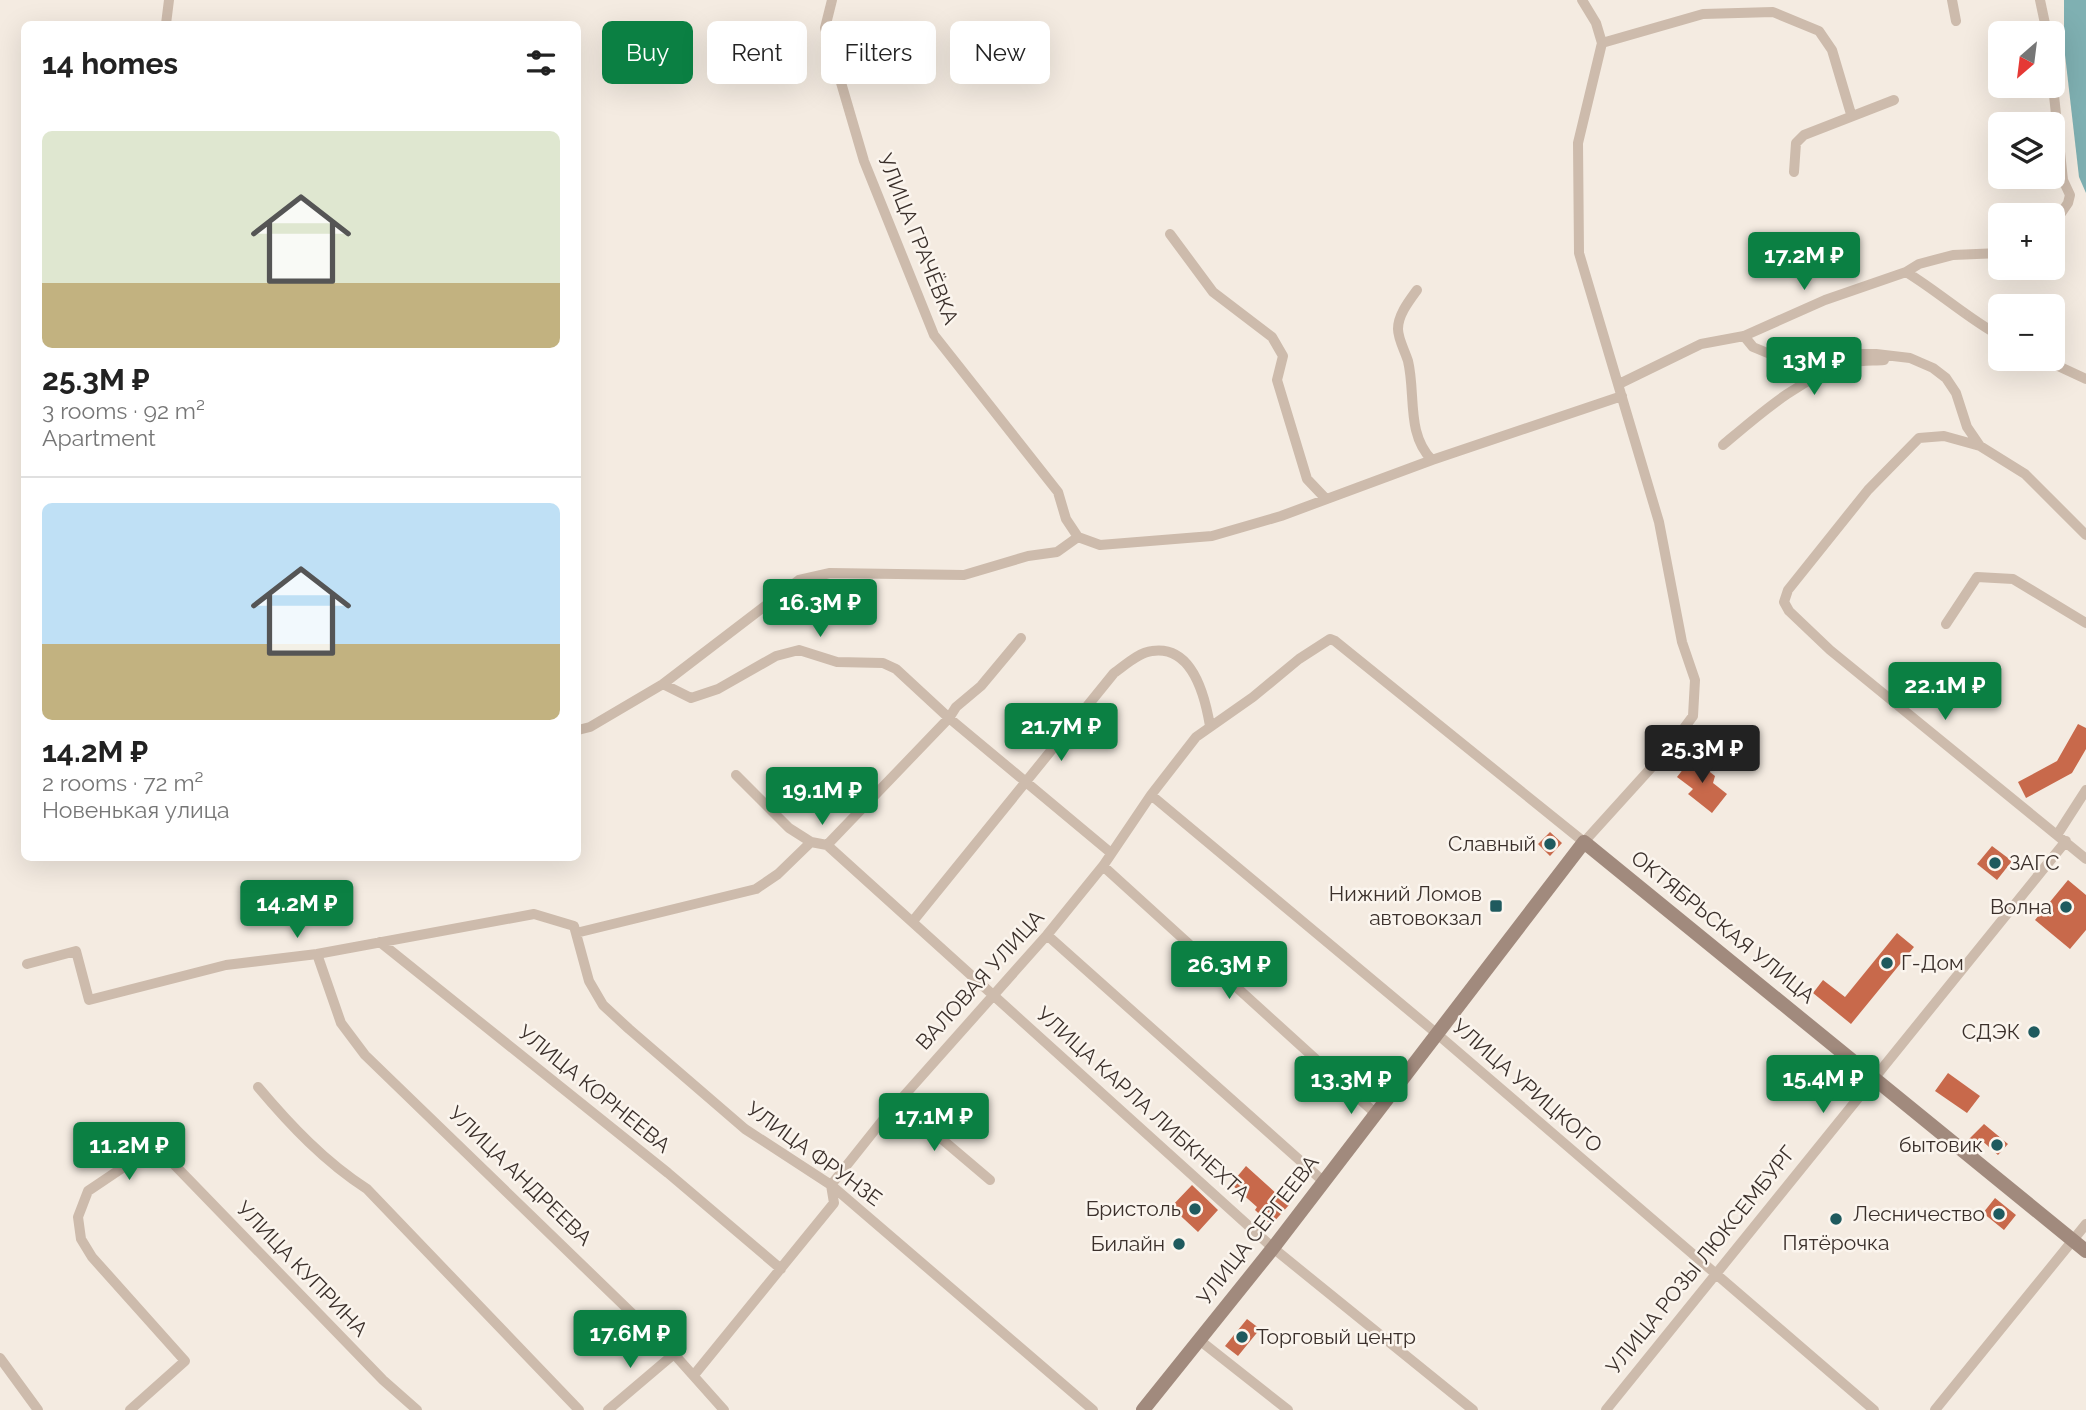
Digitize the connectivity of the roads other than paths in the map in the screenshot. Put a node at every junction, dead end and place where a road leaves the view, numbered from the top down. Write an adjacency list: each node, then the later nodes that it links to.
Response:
1 (169, 0): 6 (street)
2 (832, 0): 33 (street, УЛИЦА ГРАЧЁВКА)
3 (1582, 0): 9 (street)
4 (1951, 0): 7 (street)
5 (2040, 0): 8 (street)
6 (166, 21)
7 (1956, 21)
8 (2044, 21)
9 (1602, 43): 12 (street); 24 (street)
10 (2054, 98): 14 (street)
11 (1894, 100): 12 (street)
12 (1852, 114): 13 (street)
13 (1794, 172)
14 (2065, 207)
15 (1170, 234): 31 (street)
16 (1988, 254): 17 (street)
17 (1906, 272): 19 (street); 20 (street)
18 (1416, 290): 30 (street)
19 (1988, 329)
20 (1744, 336): 21 (street); 24 (street)
21 (1910, 358): 26 (street); 28 (street)
22 (2065, 369): 23 (street)
23 (2086, 379)
24 (1619, 384): 25 (street)
25 (1622, 396): 30 (street); 48 (street)
26 (1964, 417): 27 (street); 29 (street)
27 (1944, 436): 29 (street); 46 (street)
28 (1723, 445)
29 (1980, 446): 32 (street)
30 (1432, 460): 31 (street)
31 (1326, 499): 33 (street)
32 (2086, 535)
33 (1078, 537): 38 (street)
34 (2086, 623): 35 (street)
35 (1946, 624)
36 (1021, 638): 39 (street)
37 (1330, 639): 40 (street, ВАЛОВАЯ УЛИЦА); 48 (street, ОКТЯБРЬСКАЯ УЛИЦА)
38 (663, 684): 39 (street); 41 (street)
39 (949, 718): 43 (street); 49 (street)
40 (1210, 726): 43 (street); 45 (street, ВАЛОВАЯ УЛИЦА)
41 (581, 729)
42 (736, 775): 47 (street)
43 (1026, 782): 50 (street); 53 (street)
44 (2086, 790): 46 (street, УЛИЦА РОЗЫ ЛЮКСЕМБУРГ)
45 (1151, 795): 50 (street, ВАЛОВАЯ УЛИЦА); 60 (street, УЛИЦА УРИЦКОГО)
46 (2061, 838): 51 (street); 61 (street, УЛИЦА РОЗЫ ЛЮКСЕМБУРГ)
47 (811, 842): 49 (street); 54 (street)
48 (1584, 842): 60 (main road, УЛИЦА СЕРГЕЕВА); 61 (main road, ОКТЯБРЬСКАЯ УЛИЦА)
49 (827, 845): 53 (street, УЛИЦА КАРЛА ЛИБКНЕХТА)
50 (1111, 853): 52 (street, ВАЛОВАЯ УЛИЦА)
51 (2086, 859)
52 (1103, 866): 55 (street, ВАЛОВАЯ УЛИЦА); 64 (street)
53 (913, 921): 59 (street, УЛИЦА КАРЛА ЛИБКНЕХТА)
54 (576, 933): 56 (street); 67 (street, УЛИЦА ФРУНЗЕ)
55 (1047, 935): 59 (street, ВАЛОВАЯ УЛИЦА); 66 (street)
56 (380, 942): 57 (street); 72 (street, УЛИЦА КОРНЕЕВА)
57 (317, 954): 58 (street); 75 (street, УЛИЦА АНДРЕЕВА)
58 (27, 964)
59 (994, 994): 63 (street, ВАЛОВАЯ УЛИЦА); 70 (street, УЛИЦА КАРЛА ЛИБКНЕХТА)
60 (1436, 1033): 64 (main road, УЛИЦА СЕРГЕЕВА); 73 (street, УЛИЦА УРИЦКОГО)
61 (1874, 1076): 69 (main road, ОКТЯБРЬСКАЯ УЛИЦА); 73 (street, УЛИЦА РОЗЫ ЛЮКСЕМБУРГ)
62 (258, 1087): 81 (street)
63 (898, 1102): 65 (street); 67 (street, ВАЛОВАЯ УЛИЦА)
64 (1375, 1113): 66 (main road, УЛИЦА СЕРГЕЕВА)
65 (990, 1180)
66 (1323, 1181): 70 (main road, УЛИЦА СЕРГЕЕВА)
67 (831, 1185): 72 (street, ВАЛОВАЯ УЛИЦА); 84 (street, УЛИЦА ФРУНЗЕ)
68 (2086, 1224): 69 (street)
69 (2073, 1240): 71 (main road, ОКТЯБРЬСКАЯ УЛИЦА); 90 (street)
70 (1273, 1248): 74 (main road, УЛИЦА СЕРГЕЕВА); 87 (street, УЛИЦА КАРЛА ЛИБКНЕХТА)
71 (2086, 1251)
72 (780, 1269): 77 (street, ВАЛОВАЯ УЛИЦА)
73 (1714, 1273): 88 (street, УЛИЦА РОЗЫ ЛЮКСЕМБУРГ); 89 (street, УЛИЦА УРИЦКОГО)
74 (1198, 1339): 85 (main road, УЛИЦА СЕРГЕЕВА); 86 (street)
75 (674, 1354): 77 (street, УЛИЦА АНДРЕЕВА); 82 (street)
76 (0, 1358): 78 (street)
77 (694, 1375): 83 (street, УЛИЦА АНДРЕЕВА)
78 (38, 1410)
79 (130, 1410): 80 (street, УЛИЦА КУПРИНА)
80 (417, 1410)
81 (579, 1410)
82 (608, 1410)
83 (724, 1410)
84 (1094, 1410)
85 (1143, 1410)
86 (1287, 1410)
87 (1473, 1410)
88 (1606, 1410)
89 (1874, 1410)
90 (1935, 1410)

